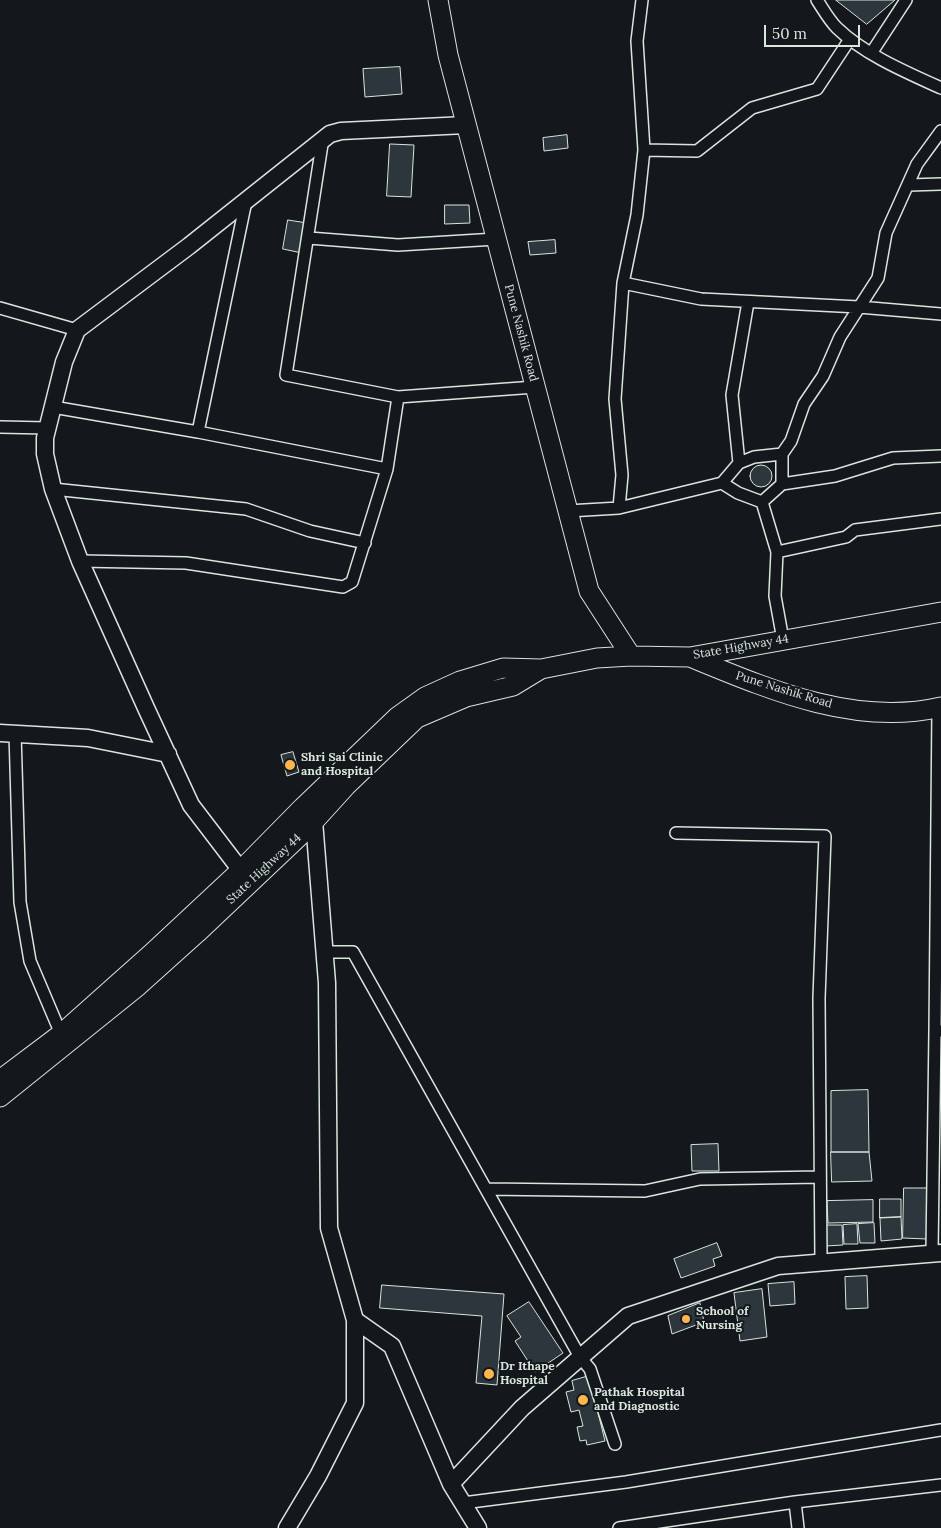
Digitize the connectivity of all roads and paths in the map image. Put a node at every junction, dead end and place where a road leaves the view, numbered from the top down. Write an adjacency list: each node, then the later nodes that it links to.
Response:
1 (438, 0): 8 (main road, Pune Nashik Road)
2 (642, 0): 11 (street)
3 (817, 0): 5 (street)
4 (906, 0): 6 (street)
5 (850, 39): 6 (street); 11 (street)
6 (872, 52): 7 (street)
7 (941, 88)
8 (466, 125): 10 (street); 16 (main road, Pune Nashik Road)
9 (941, 131): 13 (street)
10 (324, 138): 14 (street); 15 (street)
11 (644, 150): 17 (street)
12 (941, 184): 13 (street)
13 (909, 185): 19 (street)
14 (246, 201): 22 (street); 28 (street)
15 (309, 238): 16 (street); 24 (street)
16 (496, 239): 23 (main road, Pune Nashik Road)
17 (623, 283): 18 (street); 37 (street)
18 (748, 302): 19 (street); 31 (street)
19 (859, 307): 21 (street); 29 (street)
20 (0, 308): 22 (street)
21 (941, 314)
22 (78, 330): 25 (street)
23 (535, 387): 24 (street); 38 (main road, Pune Nashik Road)
24 (398, 397): 32 (street)
25 (53, 407): 27 (street); 28 (street)
26 (0, 427): 27 (street)
27 (48, 428): 35 (street)
28 (198, 432): 32 (street)
29 (782, 454): 31 (street); 34 (street)
30 (941, 456): 34 (street)
31 (739, 463): 33 (street)
32 (387, 469): 40 (street)
33 (722, 483): 36 (street); 37 (street)
34 (782, 484): 36 (street)
35 (54, 489): 40 (street); 42 (street)
36 (762, 502): 41 (street)
37 (619, 508): 38 (street)
38 (568, 511): 45 (main road, Pune Nashik Road)
39 (941, 519): 41 (street)
40 (365, 544): 42 (street)
41 (777, 552): 44 (street)
42 (80, 561): 49 (street)
43 (941, 612): 44 (main road, State Highway 44)
44 (783, 640): 46 (main road, State Highway 44)
45 (631, 656): 46 (main road, State Highway 44); 51 (main road, State Highway 44)
46 (690, 656): 47 (main road, Pune Nashik Road)
47 (940, 707): 50 (street)
48 (7, 733): 49 (street); 56 (street)
49 (168, 754): 53 (street)
50 (940, 809): 55 (street)
51 (309, 814): 53 (main road, State Highway 44); 54 (street)
52 (676, 834): 59 (street)
53 (245, 877): 56 (main road, State Highway 44); 58 (main road, State Highway 44)
54 (325, 952): 60 (street); 63 (street)
55 (938, 1031): 61 (street)
56 (61, 1034): 57 (main road, State Highway 44)
57 (0, 1080)
58 (0, 1097)
59 (820, 1177): 60 (street); 62 (street)
60 (486, 1189): 64 (street)
61 (939, 1254): 62 (street)
62 (821, 1262): 64 (street)
63 (355, 1320): 67 (street); 71 (street)
64 (580, 1358): 66 (street); 67 (street)
65 (941, 1430): 70 (street)
66 (615, 1444)
67 (451, 1484): 70 (street)
68 (941, 1485): 69 (street)
69 (796, 1502): 73 (street); 74 (street)
70 (463, 1503): 72 (street)
71 (287, 1528)
72 (478, 1528)
73 (619, 1528)
74 (798, 1528)

